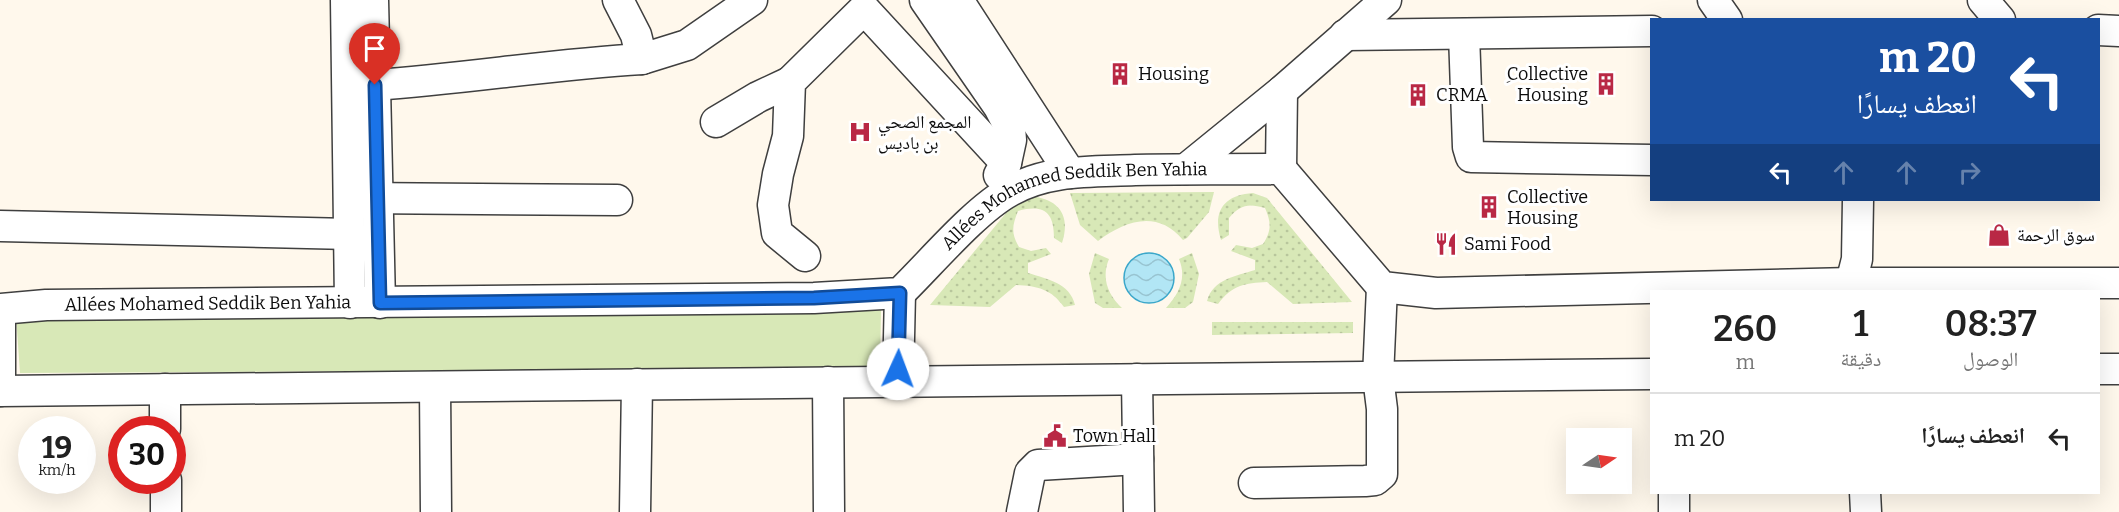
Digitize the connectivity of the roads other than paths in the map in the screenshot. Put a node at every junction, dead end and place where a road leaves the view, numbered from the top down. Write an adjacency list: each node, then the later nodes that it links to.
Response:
1 (346, 0): 25 (street)
2 (372, 0): 17 (street)
3 (618, 0): 15 (street)
4 (752, 0): 15 (street)
5 (925, 0): 21 (street)
6 (958, 0): 24 (street)
7 (1386, 0): 14 (street)
8 (1713, 0): 10 (street)
9 (1983, 0): 11 (street)
10 (1726, 18)
11 (1998, 18)
12 (1650, 31): 13 (street)
13 (1464, 34): 14 (street); 20 (street)
14 (1345, 35): 18 (street)
15 (642, 59): 17 (street)
16 (790, 82): 19 (street); 21 (street); 31 (street)
17 (375, 85): 25 (street)
18 (1282, 91): 22 (street); 23 (street)
19 (716, 122)
20 (1650, 160)
21 (1005, 163): 28 (street)
22 (1186, 169): 23 (street, Allées Mohamed Seddik Ben Yahia); 24 (street, Allées Mohamed Seddik Ben Yahia)
23 (1281, 169): 34 (street)
24 (1070, 172): 28 (street, Allées Mohamed Seddik Ben Yahia)
25 (364, 199): 26 (street); 30 (street); 37 (street)
26 (617, 200)
27 (1858, 201): 32 (street)
28 (972, 221): 35 (street, Allées Mohamed Seddik Ben Yahia)
29 (0, 226): 30 (street)
30 (350, 234): 36 (street)
31 (805, 256)
32 (1851, 283): 33 (street); 34 (street)
33 (2119, 283)
34 (1382, 286): 43 (street)
35 (900, 293): 37 (street, Allées Mohamed Seddik Ben Yahia); 46 (street)
36 (350, 303): 37 (street, Allées Mohamed Seddik Ben Yahia); 38 (street, Allées Mohamed Seddik Ben Yahia)
37 (380, 303)
38 (0, 309)
39 (0, 318): 50 (street)
40 (2100, 369): 41 (street)
41 (2119, 369)
42 (1650, 374): 43 (street)
43 (1378, 377): 44 (street); 53 (street)
44 (1137, 379): 46 (street); 52 (street)
45 (828, 382): 46 (street); 47 (street); 60 (street)
46 (897, 382)
47 (637, 384): 48 (street); 59 (street)
48 (435, 387): 49 (street); 58 (street)
49 (165, 389): 50 (street); 51 (street)
50 (0, 391)
51 (165, 416)
52 (1138, 459): 61 (street); 62 (street)
53 (1254, 483)
54 (166, 494): 57 (street)
55 (1674, 494): 63 (street)
56 (1865, 494): 64 (street)
57 (166, 512)
58 (436, 512)
59 (635, 512)
60 (829, 512)
61 (1022, 512)
62 (1139, 512)
63 (1674, 512)
64 (1866, 512)

